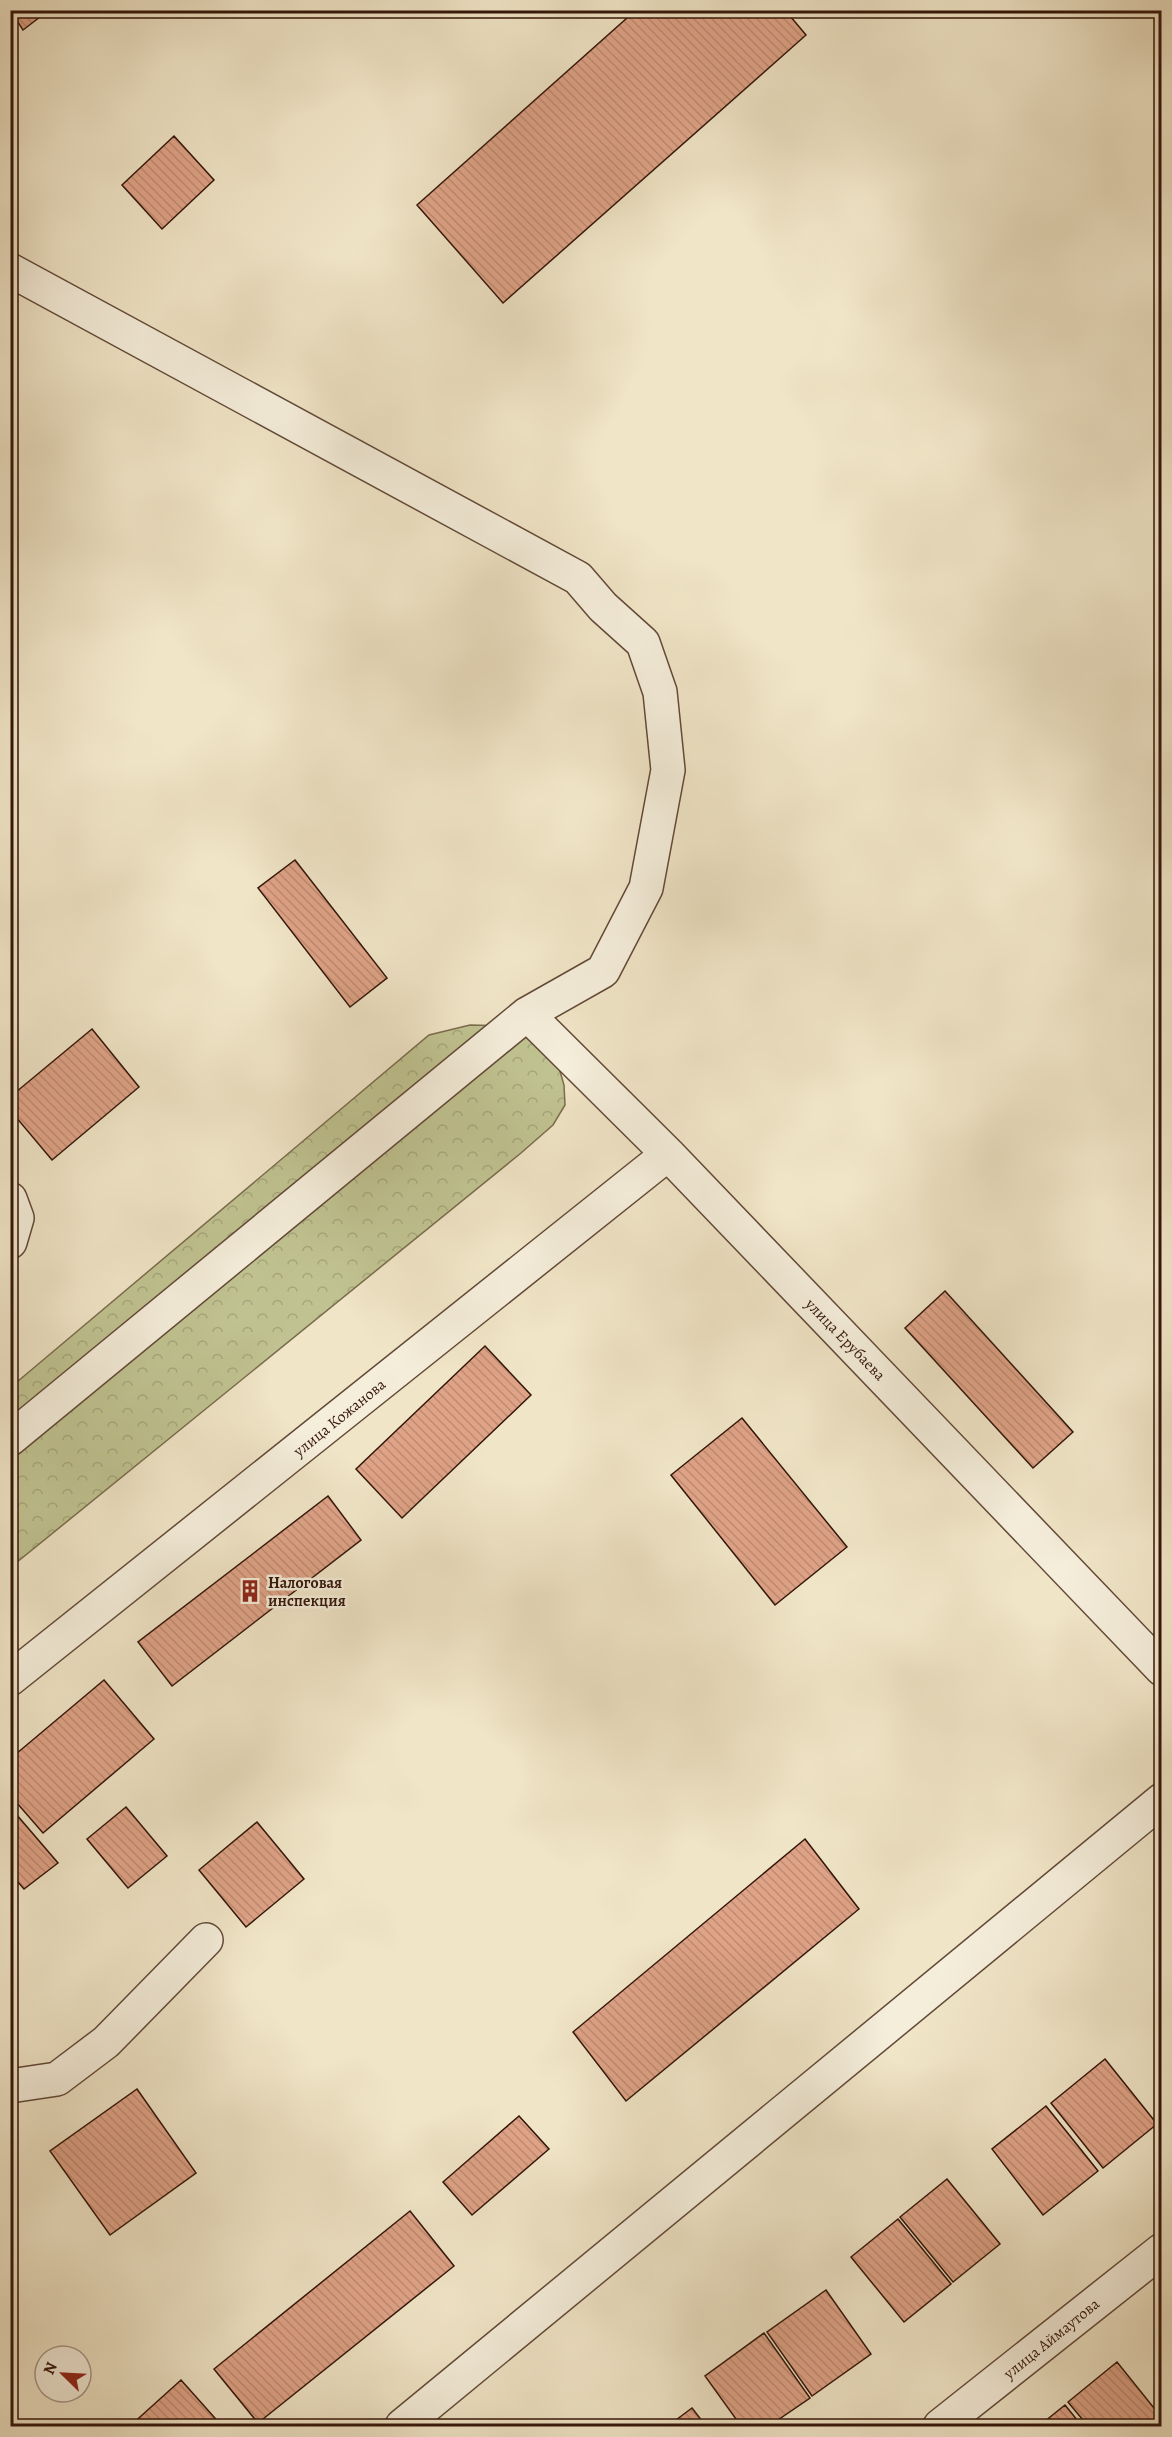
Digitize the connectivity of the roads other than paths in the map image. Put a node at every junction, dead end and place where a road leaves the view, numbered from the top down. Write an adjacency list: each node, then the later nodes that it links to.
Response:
1 (10, 270): 2 (street)
2 (527, 1014): 3 (street, улица Ерубаева); 6 (street)
3 (668, 1154): 7 (street, улица Ерубаева); 8 (street, улица Кожанова)
4 (10, 1199): 5 (street)
5 (10, 1242)
6 (10, 1440)
7 (1161, 1669)
8 (10, 1679)
9 (1161, 1800): 13 (street)
10 (206, 1940): 11 (street)
11 (10, 2086)
12 (1161, 2250): 14 (street, улица Аймаутова)
13 (402, 2427)
14 (940, 2427)

